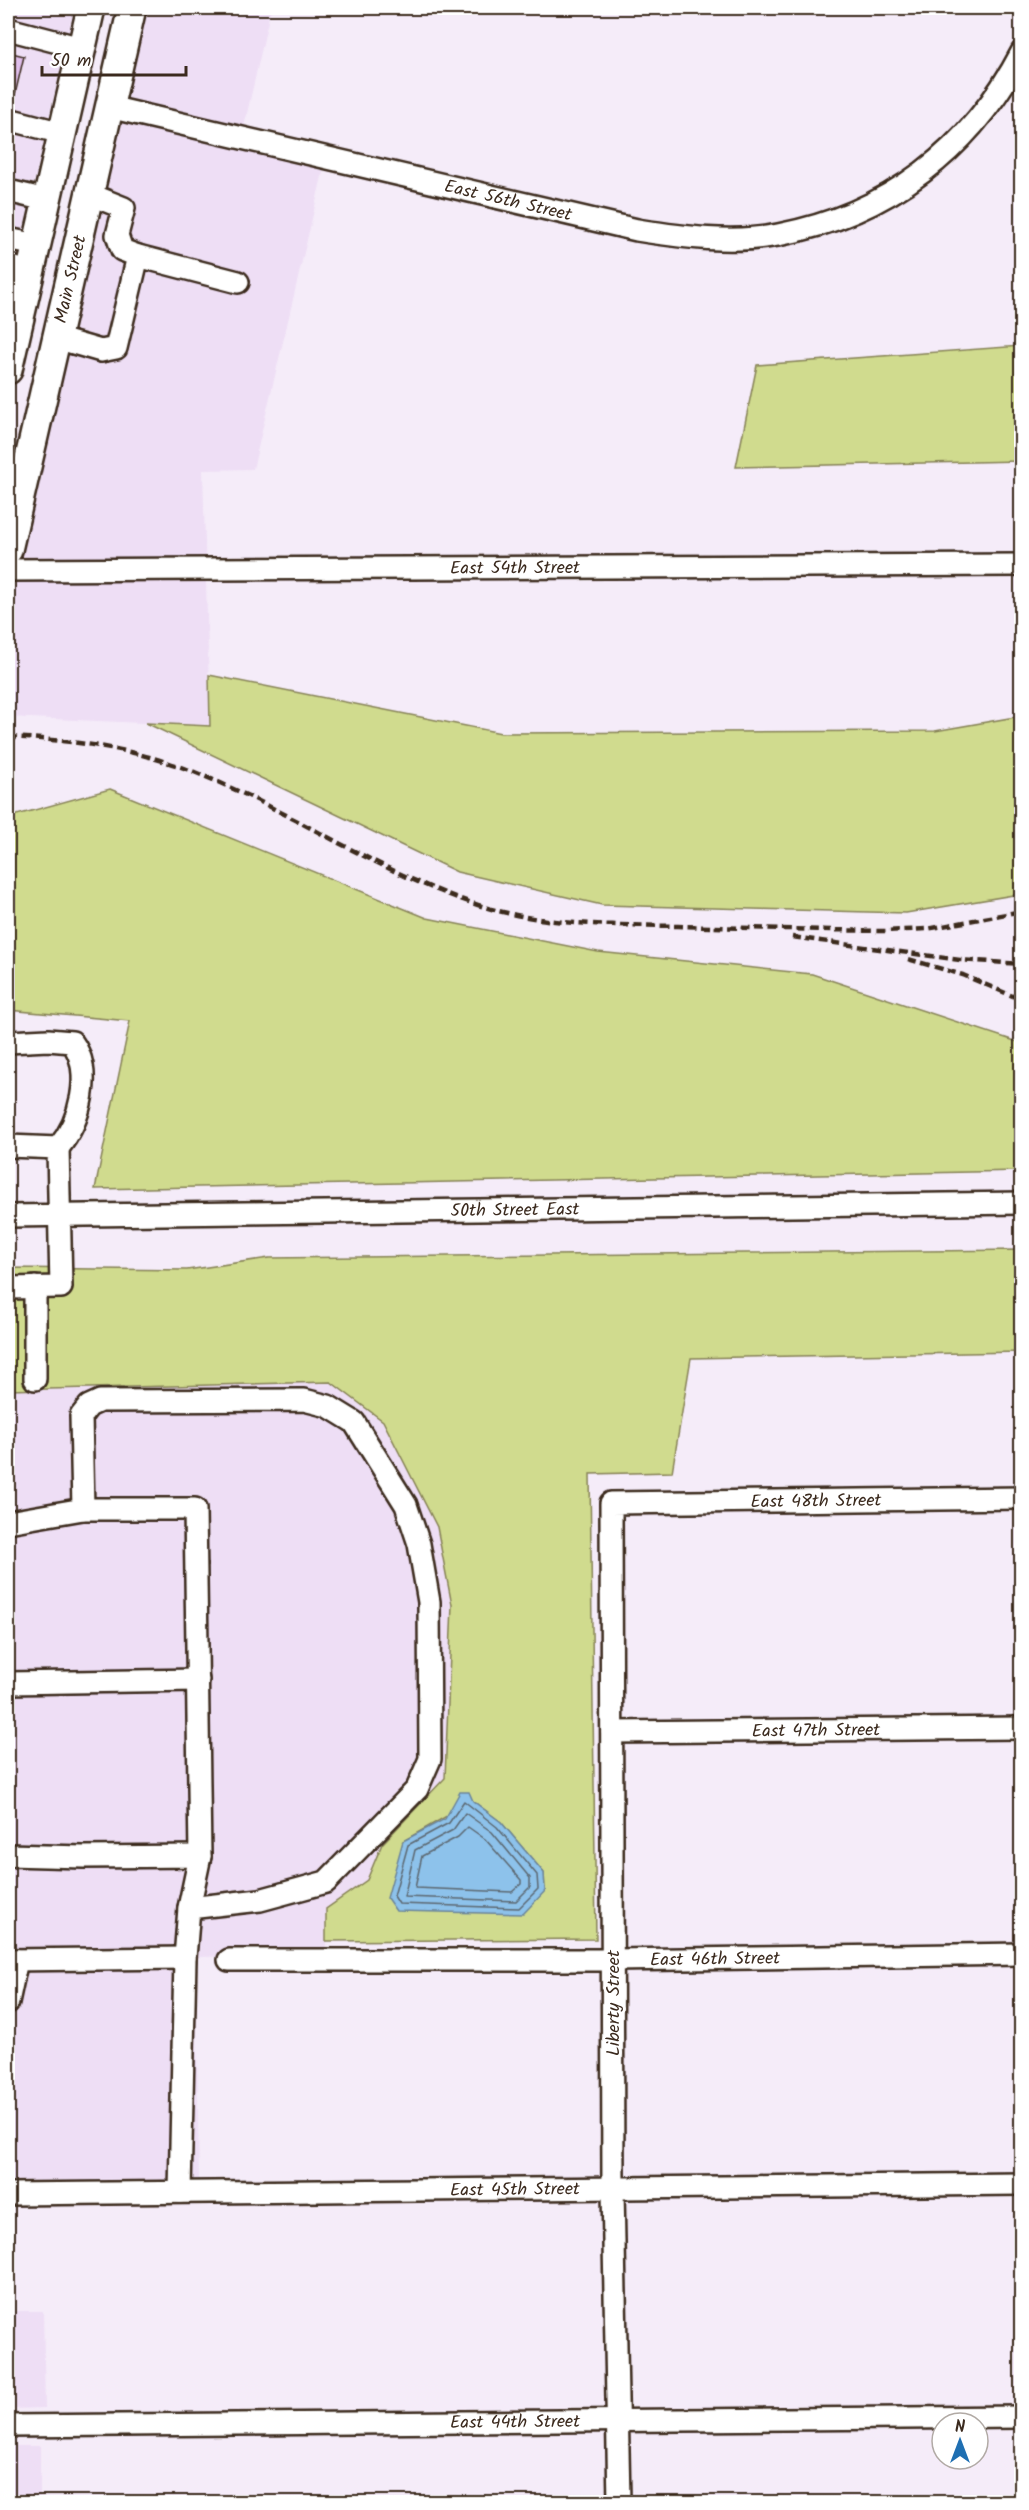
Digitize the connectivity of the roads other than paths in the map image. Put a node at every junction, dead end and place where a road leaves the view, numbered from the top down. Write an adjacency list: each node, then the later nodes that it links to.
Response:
1 (91, 8): 4 (main road)
2 (132, 8): 6 (main road, Main Street)
3 (8, 29): 4 (street)
4 (81, 48): 8 (main road)
5 (1022, 52): 6 (street, East 56th Street)
6 (109, 107): 10 (main road, Main Street)
7 (8, 119): 8 (street)
8 (62, 133): 11 (main road)
9 (8, 191): 11 (street)
10 (89, 194): 14 (street); 18 (main road, Main Street)
11 (46, 200): 13 (main road)
12 (8, 239): 13 (street)
13 (36, 245): 15 (main road)
14 (138, 255): 16 (street); 18 (street)
15 (18, 269): 17 (main road)
16 (238, 282)
17 (12, 327): 19 (main road)
18 (56, 338): 20 (main road, Main Street)
19 (8, 370)
20 (8, 550)
21 (1022, 565): 22 (street, East 54th Street)
22 (8, 570)
23 (8, 1042): 25 (street)
24 (8, 1146): 25 (street)
25 (58, 1148): 27 (street)
26 (1022, 1203): 27 (street, 50th Street East)
27 (58, 1215): 28 (street, 50th Street East); 29 (street)
28 (8, 1216)
29 (35, 1287): 30 (street); 31 (street)
30 (8, 1288)
31 (35, 1378)
32 (1022, 1498): 33 (street, East 48th Street)
33 (611, 1503): 39 (street, Liberty Street)
34 (83, 1509): 35 (street); 36 (street); 42 (street)
35 (8, 1522)
36 (198, 1680): 37 (street); 41 (street)
37 (8, 1683)
38 (1022, 1728): 39 (street, East 47th Street)
39 (612, 1732): 47 (street, Liberty Street)
40 (8, 1855): 41 (street)
41 (200, 1856): 42 (street)
42 (189, 1908): 44 (street)
43 (1022, 1954): 47 (street, East 46th Street)
44 (185, 1958): 45 (street); 52 (street)
45 (12, 1960): 48 (street)
46 (229, 1960): 47 (street, East 46th Street)
47 (613, 1960): 51 (street, Liberty Street)
48 (8, 2002)
49 (1022, 2184): 51 (street, East 45th Street)
50 (10, 2189): 52 (street, East 45th Street)
51 (613, 2190): 52 (street, East 45th Street); 54 (street, Liberty Street)
52 (180, 2192)
53 (1022, 2417): 54 (street, East 44th Street)
54 (618, 2422): 55 (street, East 44th Street); 56 (street, Liberty Street)
55 (8, 2426)
56 (619, 2502)

